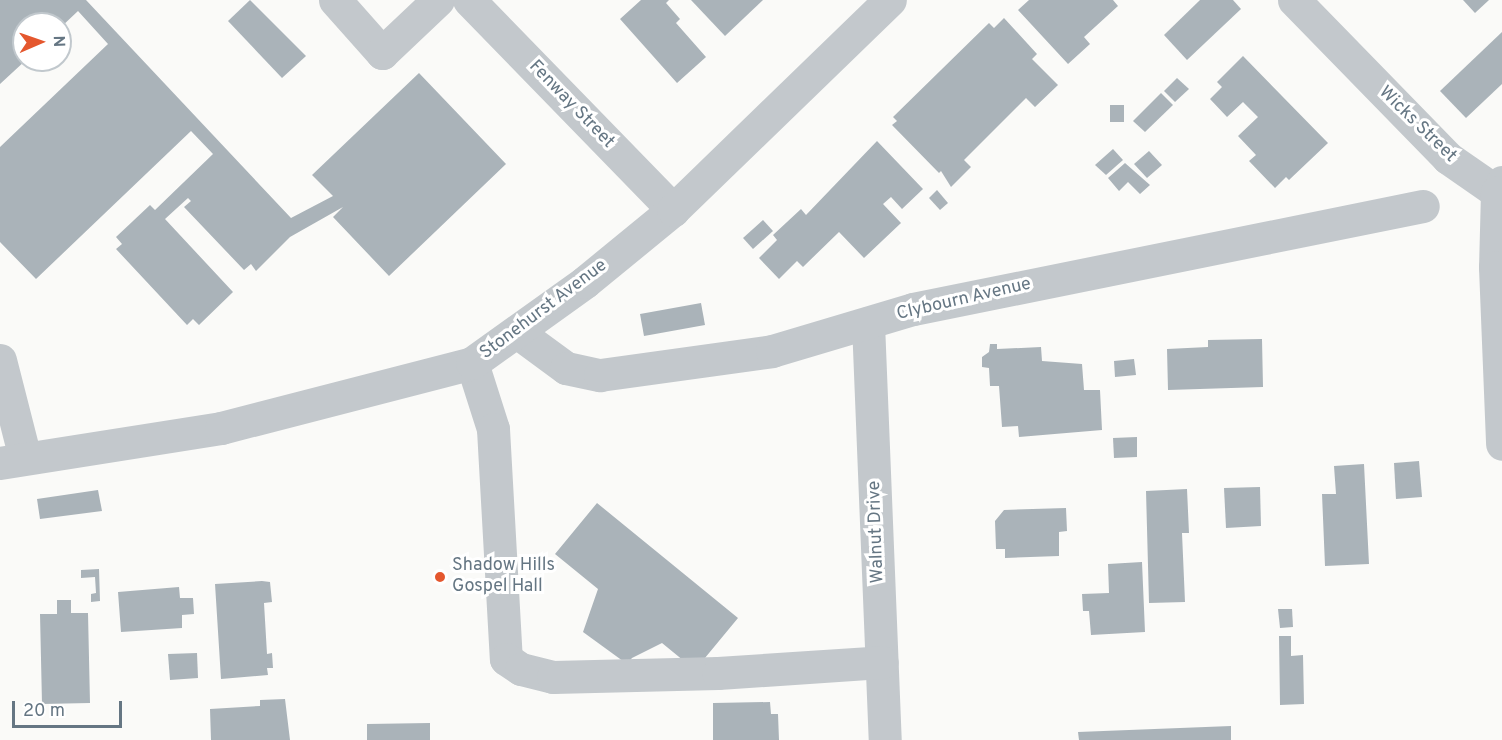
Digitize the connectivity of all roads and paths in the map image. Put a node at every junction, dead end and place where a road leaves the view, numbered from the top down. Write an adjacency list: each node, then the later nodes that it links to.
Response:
1 (335, 0): 2 (street)
2 (438, 0)
3 (469, 0): 8 (street, Fenway Street)
4 (890, 0): 8 (street, Stonehurst Avenue)
5 (1294, 0): 6 (street, Wicks Street)
6 (1500, 189): 13 (street, Wicks Street)
7 (1422, 206): 9 (street, Clybourn Avenue)
8 (673, 210): 10 (street, Stonehurst Avenue)
9 (868, 323): 10 (street, Clybourn Avenue); 15 (street, Walnut Drive)
10 (517, 332): 12 (street, Stonehurst Avenue)
11 (0, 360): 14 (street)
12 (472, 363): 14 (street, Stonehurst Avenue); 15 (street)
13 (1502, 444)
14 (13, 460)
15 (882, 662): 16 (street, Walnut Drive)
16 (885, 740)

